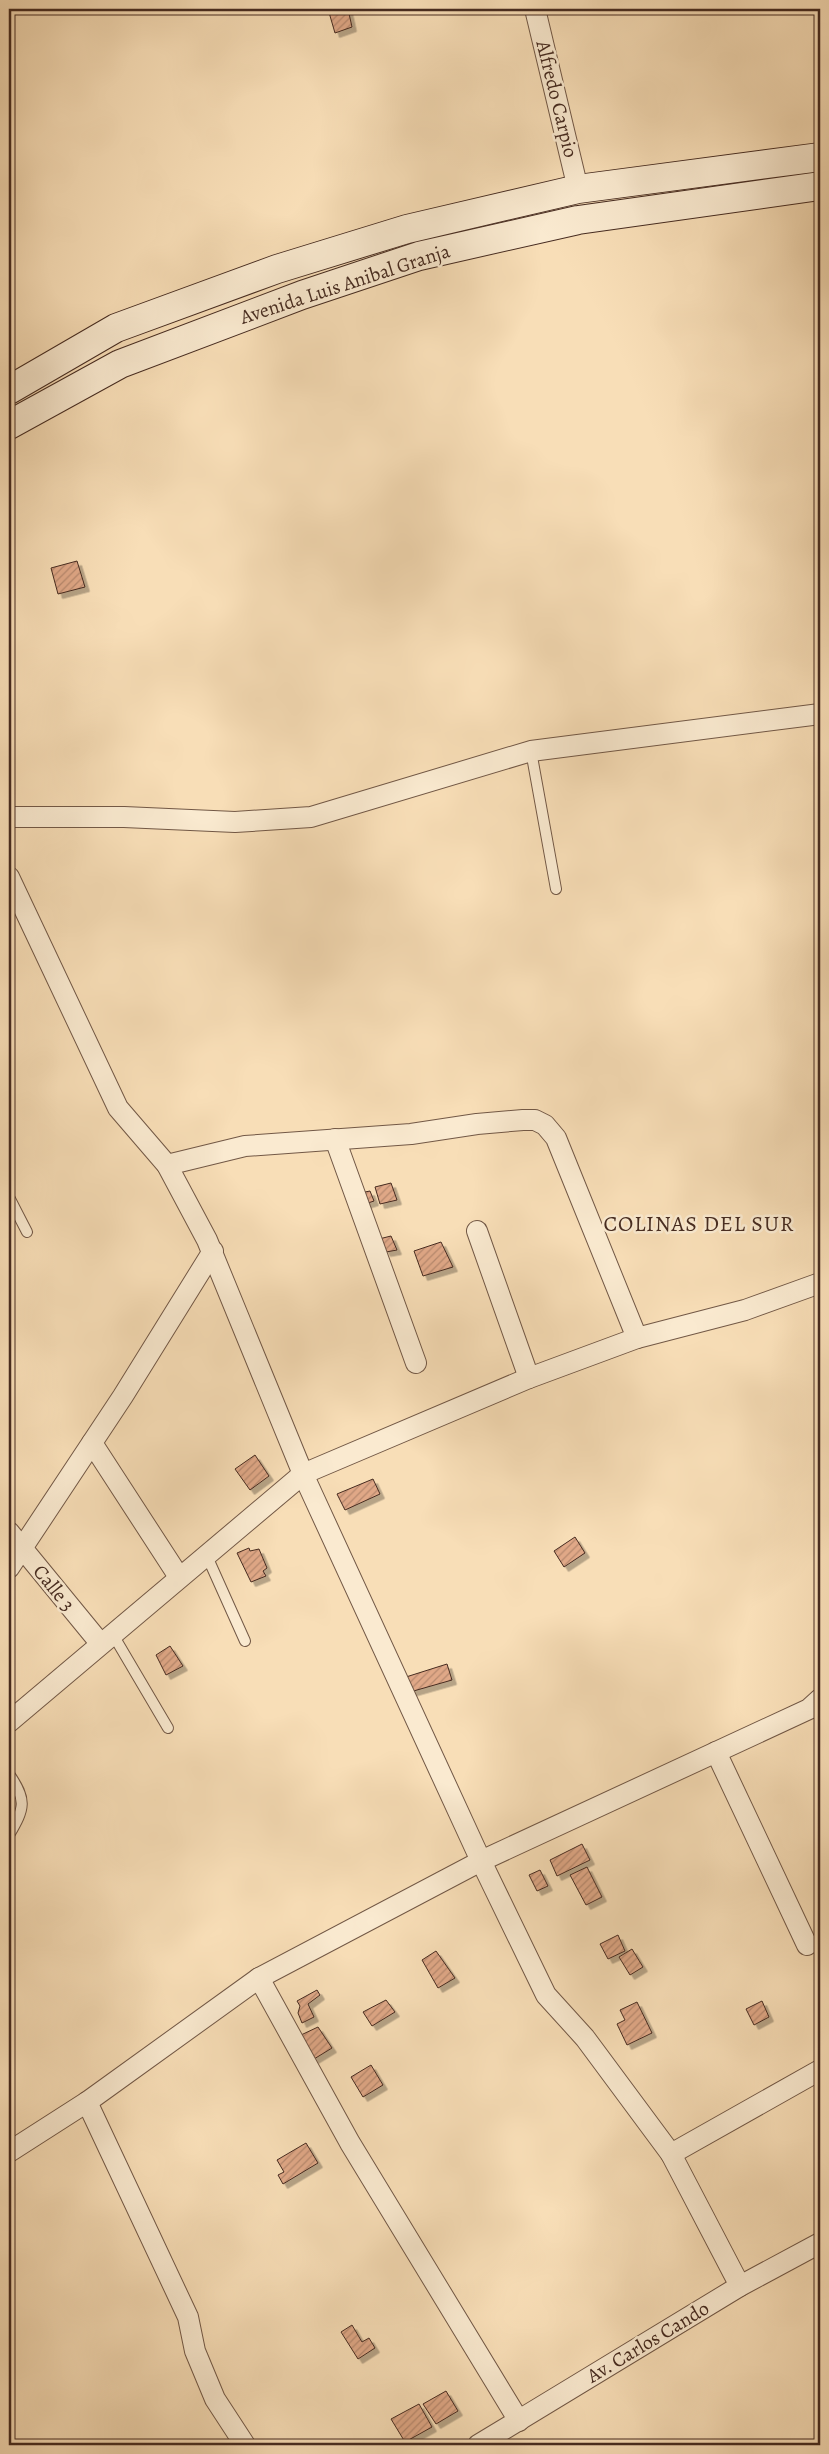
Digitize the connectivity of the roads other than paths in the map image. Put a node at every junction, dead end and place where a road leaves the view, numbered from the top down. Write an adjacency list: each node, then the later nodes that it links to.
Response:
1 (535, 9): 4 (street, Alfredo Carpio)
2 (820, 157): 4 (main road, Avenida Luis Anibal Granja)
3 (820, 186): 6 (main road, Avenida Luis Anibal Granja)
4 (578, 189): 5 (main road, Avenida Luis Anibal Granja)
5 (9, 390)
6 (9, 425)
7 (820, 714): 8 (street)
8 (531, 750): 9 (street); 11 (lane)
9 (9, 817)
10 (9, 877): 13 (street)
11 (556, 889)
12 (335, 1139): 13 (street); 19 (street); 20 (street)
13 (167, 1165): 17 (street)
14 (9, 1197): 16 (lane)
15 (477, 1231): 21 (street)
16 (27, 1232)
17 (213, 1251): 22 (street); 23 (street)
18 (820, 1283): 19 (street)
19 (637, 1338): 21 (street)
20 (416, 1363)
21 (529, 1378): 23 (street)
22 (92, 1443): 25 (street); 28 (street)
23 (303, 1474): 26 (street); 37 (street)
24 (9, 1532): 25 (street, Calle 3)
25 (23, 1547): 27 (street); 29 (street, Calle 3)
26 (206, 1554): 28 (street); 30 (lane)
27 (9, 1568)
28 (179, 1577): 29 (street)
29 (106, 1638): 32 (street); 33 (lane)
30 (245, 1641)
31 (820, 1700): 34 (street)
32 (13, 1711)
33 (168, 1728)
34 (716, 1752): 37 (street); 38 (street)
35 (9, 1774): 36 (lane)
36 (9, 1835)
37 (481, 1860): 39 (street); 43 (street)
38 (807, 1944)
39 (259, 1978): 41 (street); 46 (street)
40 (820, 2070): 43 (street)
41 (87, 2102): 42 (street); 47 (street)
42 (9, 2152)
43 (671, 2154): 45 (street)
44 (820, 2243): 45 (street, Av. Carlos Cando)
45 (740, 2286): 46 (street, Av. Carlos Cando)
46 (520, 2421): 48 (street, Av. Carlos Cando)
47 (245, 2445)
48 (478, 2445)

